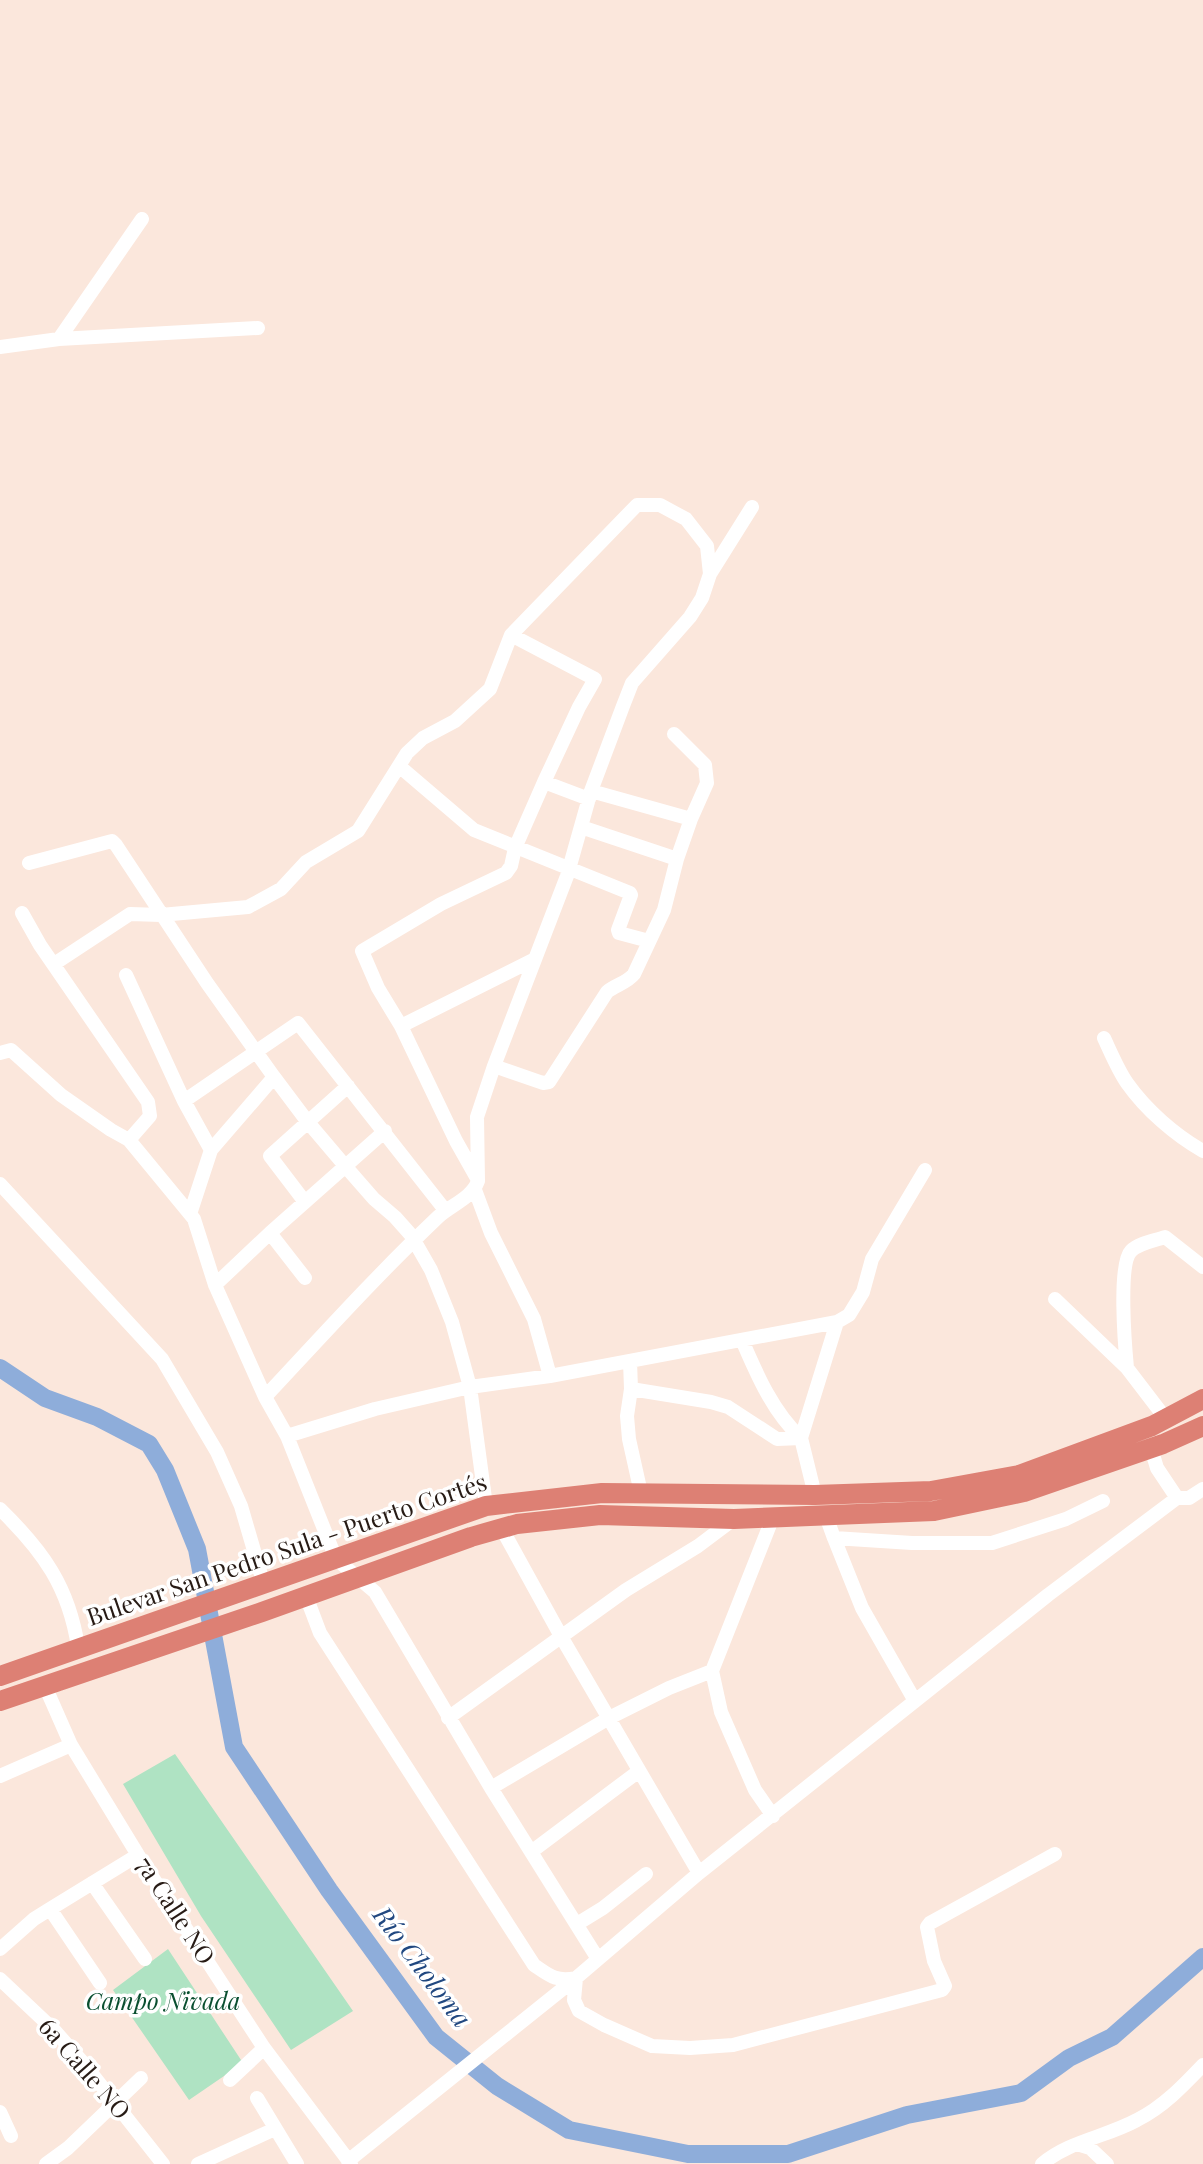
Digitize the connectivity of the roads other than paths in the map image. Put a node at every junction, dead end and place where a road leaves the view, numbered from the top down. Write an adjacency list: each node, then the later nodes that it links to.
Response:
1 (142, 219): 3 (street)
2 (258, 328): 3 (street)
3 (59, 339): 4 (street)
4 (0, 347)
5 (752, 507): 6 (street)
6 (710, 574): 7 (street); 11 (street)
7 (511, 635): 9 (street); 10 (street)
8 (674, 734): 12 (street)
9 (399, 766): 14 (street); 19 (street)
10 (544, 782): 11 (street); 14 (street)
11 (590, 795): 12 (street); 13 (street)
12 (691, 819): 15 (street)
13 (581, 827): 15 (street); 17 (street)
14 (515, 848): 17 (street); 24 (street)
15 (677, 859): 20 (street)
16 (29, 863): 19 (street)
17 (569, 869): 20 (street); 21 (street)
18 (22, 913): 22 (street)
19 (161, 915): 22 (street); 27 (street)
20 (649, 941): 28 (street)
21 (535, 959): 24 (street); 28 (street)
22 (54, 964): 34 (street)
23 (126, 975): 31 (street)
24 (401, 1026): 40 (street)
25 (1104, 1038): 36 (street)
26 (0, 1053): 34 (street)
27 (256, 1053): 29 (street); 30 (street); 31 (street)
28 (494, 1066): 40 (street)
29 (274, 1077): 32 (street); 35 (street)
30 (348, 1086): 32 (street); 33 (street)
31 (184, 1101): 35 (street)
32 (307, 1121): 37 (street); 41 (street)
33 (385, 1131): 37 (street); 42 (street)
34 (129, 1140): 43 (street)
35 (211, 1150): 43 (street)
36 (1203, 1151)
37 (346, 1167): 41 (street); 45 (street)
38 (925, 1170): 50 (street)
39 (0, 1184): 78 (street)
40 (476, 1185): 42 (street); 54 (street)
41 (305, 1202): 44 (street)
42 (445, 1210): 45 (street)
43 (190, 1214): 48 (street)
44 (270, 1233): 47 (street); 48 (street)
45 (413, 1240): 55 (street); 57 (street)
46 (1203, 1267): 53 (street)
47 (305, 1278)
48 (215, 1285): 57 (street)
49 (1055, 1299): 53 (street)
50 (837, 1322): 51 (street); 62 (street)
51 (742, 1340): 52 (street); 62 (street)
52 (630, 1361): 54 (street); 56 (street)
53 (1127, 1368): 59 (street)
54 (550, 1376): 55 (street)
55 (470, 1387): 61 (street); 69 (street)
56 (631, 1389): 62 (street); 65 (street)
57 (265, 1397): 61 (street)
58 (1203, 1399): 59 (highway, Bulevar San Pedro Sula - Puerto Cortés)
59 (1166, 1419): 66 (highway, Bulevar San Pedro Sula - Puerto Cortés)
60 (1203, 1426): 63 (highway, Bulevar San Pedro Sula - Puerto Cortés)
61 (287, 1436): 76 (street)
62 (801, 1438): 66 (street)
63 (1151, 1448): 67 (street); 71 (highway, Bulevar San Pedro Sula - Puerto Cortés)
64 (1203, 1489): 67 (street)
65 (641, 1493): 66 (highway, Bulevar San Pedro Sula - Puerto Cortés); 69 (highway, Bulevar San Pedro Sula - Puerto Cortés)
66 (815, 1495)
67 (1177, 1498): 86 (street)
68 (1103, 1501): 75 (street)
69 (486, 1506): 76 (highway, Bulevar San Pedro Sula - Puerto Cortés)
70 (0, 1509): 81 (street)
71 (826, 1516): 72 (highway, Bulevar San Pedro Sula - Puerto Cortés); 75 (street)
72 (773, 1517): 73 (highway, Bulevar San Pedro Sula - Puerto Cortés); 82 (street)
73 (734, 1519): 74 (highway, Bulevar San Pedro Sula - Puerto Cortés); 80 (street)
74 (502, 1529): 77 (highway, Bulevar San Pedro Sula - Puerto Cortés); 80 (street)
75 (834, 1538): 86 (street)
76 (336, 1559): 77 (street); 78 (highway, Bulevar San Pedro Sula - Puerto Cortés)
77 (357, 1577): 79 (highway, Bulevar San Pedro Sula - Puerto Cortés); 87 (street)
78 (258, 1586): 81 (highway, Bulevar San Pedro Sula - Puerto Cortés)
79 (306, 1596): 84 (highway, Bulevar San Pedro Sula - Puerto Cortés); 105 (street)
80 (562, 1638): 87 (street); 88 (street)
81 (78, 1647): 83 (highway, Bulevar San Pedro Sula - Puerto Cortés)
82 (712, 1671): 88 (street); 93 (street)
83 (0, 1676)
84 (45, 1686): 85 (highway, Bulevar San Pedro Sula - Puerto Cortés); 89 (street, 7a Calle NO)
85 (0, 1701)
86 (915, 1701): 93 (street)
87 (448, 1718): 92 (street)
88 (609, 1718): 90 (street); 92 (street)
89 (71, 1745): 91 (street); 96 (street, 7a Calle NO)
90 (639, 1771): 94 (street); 97 (street)
91 (0, 1776)
92 (491, 1788): 94 (street)
93 (773, 1816): 97 (street)
94 (531, 1852): 101 (street)
95 (1055, 1854): 105 (street)
96 (138, 1855): 99 (street); 108 (street, 7a Calle NO)
97 (699, 1873): 104 (street)
98 (646, 1874): 101 (street)
99 (92, 1883): 100 (street); 103 (street)
100 (50, 1909): 102 (street); 107 (street)
101 (577, 1924): 104 (street)
102 (0, 1949)
103 (145, 1959)
104 (598, 1959): 105 (street)
105 (576, 1978): 118 (street)
106 (0, 1979): 113 (street, 6a Calle NO)
107 (100, 1983)
108 (264, 2048): 111 (street); 118 (street, 7a Calle NO)
109 (1203, 2065): 117 (street)
110 (141, 2078): 113 (street)
111 (230, 2080)
112 (257, 2098): 115 (street)
113 (116, 2102): 119 (street); 120 (street, 6a Calle NO)
114 (0, 2112): 116 (street)
115 (275, 2129): 121 (street); 122 (street)
116 (11, 2136)
117 (1077, 2144): 123 (street); 124 (street)
118 (349, 2163)
119 (46, 2164)
120 (163, 2164)
121 (198, 2164)
122 (297, 2164)
123 (1042, 2164)
124 (1107, 2164)

